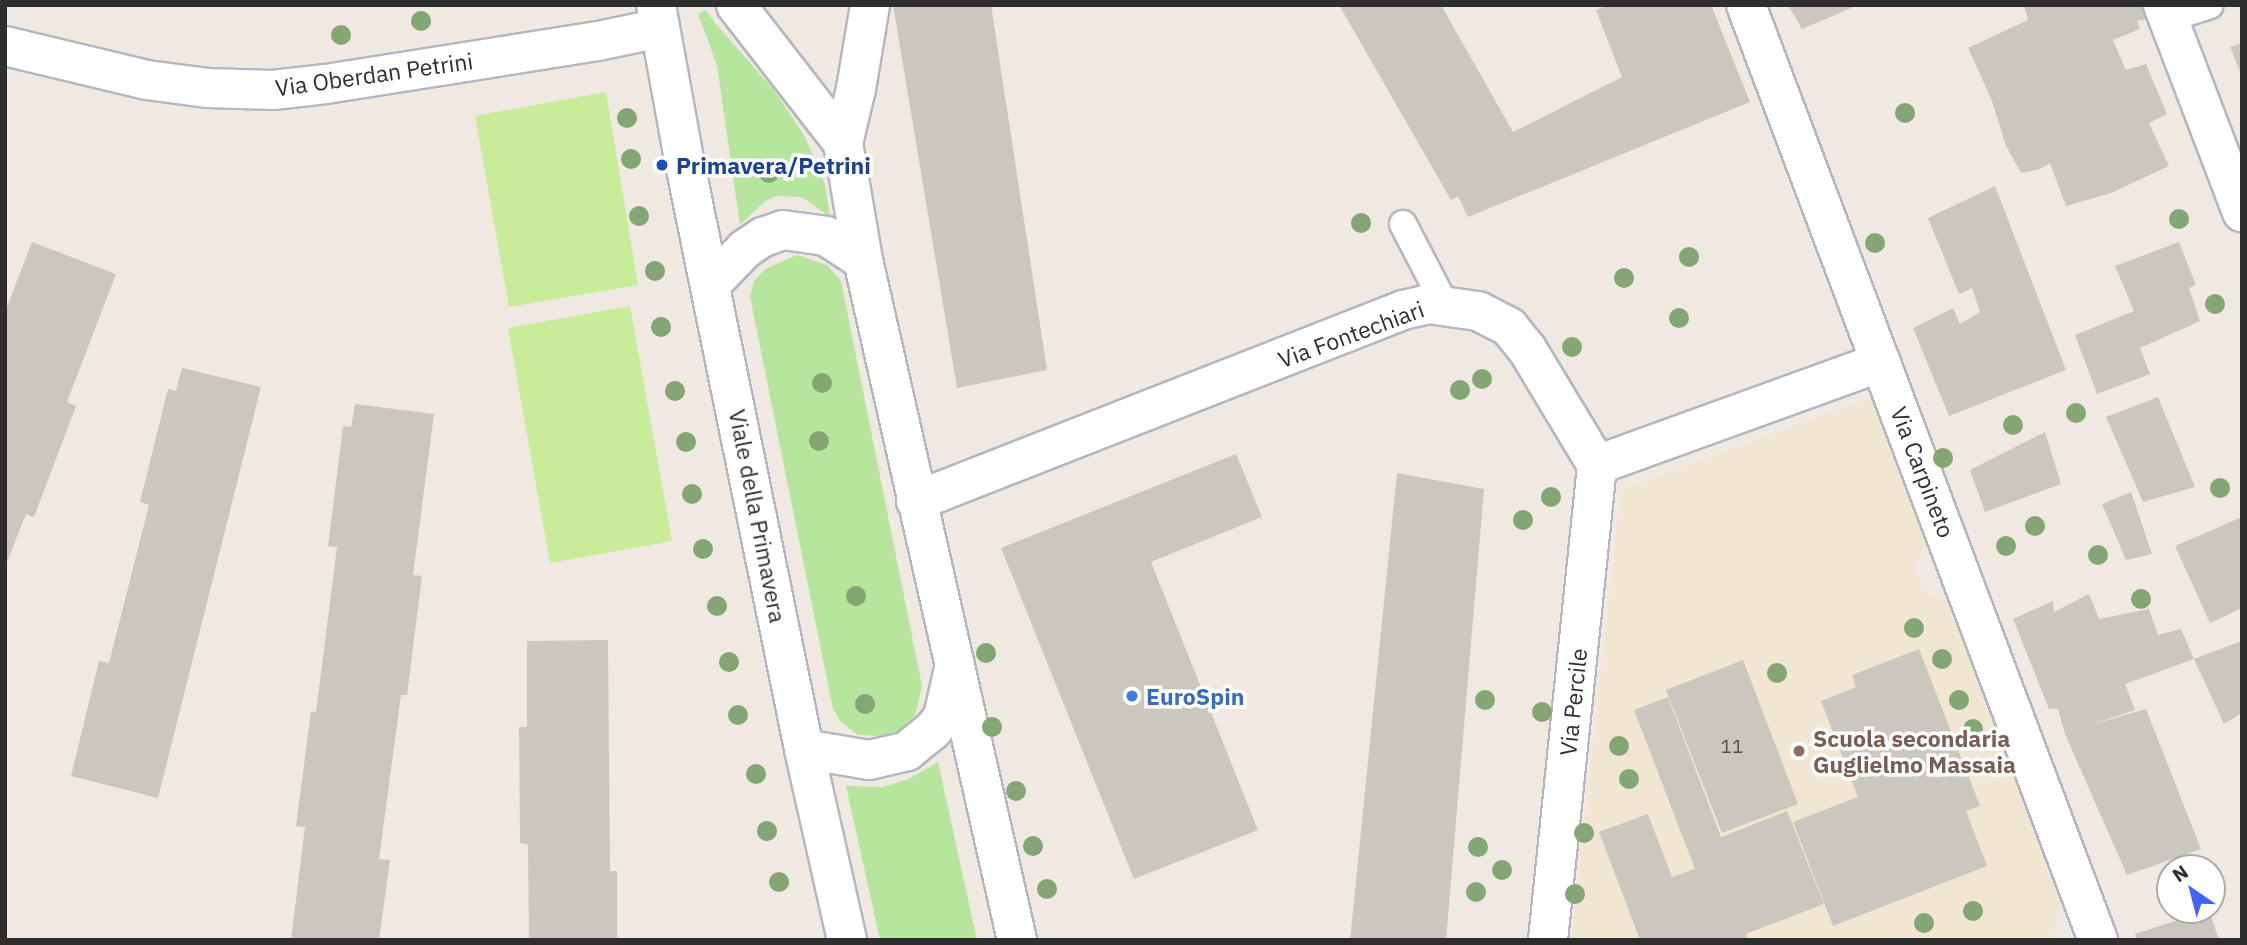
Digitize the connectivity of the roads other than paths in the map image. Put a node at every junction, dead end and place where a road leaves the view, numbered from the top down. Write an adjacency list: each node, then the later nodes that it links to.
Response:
1 (736, 5): 8 (street)
2 (870, 5): 8 (street)
3 (1746, 5): 14 (street, Via Carpineto)
4 (2210, 5): 5 (lane)
5 (2166, 12): 9 (street)
6 (658, 17): 7 (street, Via Oberdan Petrini); 12 (street, Viale della Primavera)
7 (5, 46)
8 (842, 143): 11 (street)
9 (2242, 212)
10 (1403, 224): 13 (lane)
11 (863, 260): 12 (street); 16 (street)
12 (711, 284): 18 (street, Viale della Primavera)
13 (1445, 304): 15 (street, Via Fontechiari); 16 (street, Via Fontechiari)
14 (1881, 362): 15 (street); 22 (street, Via Carpineto)
15 (1597, 465): 21 (street, Via Percile)
16 (916, 501): 17 (street)
17 (955, 664): 18 (street); 20 (street)
18 (804, 749): 19 (street, Viale della Primavera)
19 (847, 940)
20 (1017, 940)
21 (1548, 940)
22 (2098, 940)

